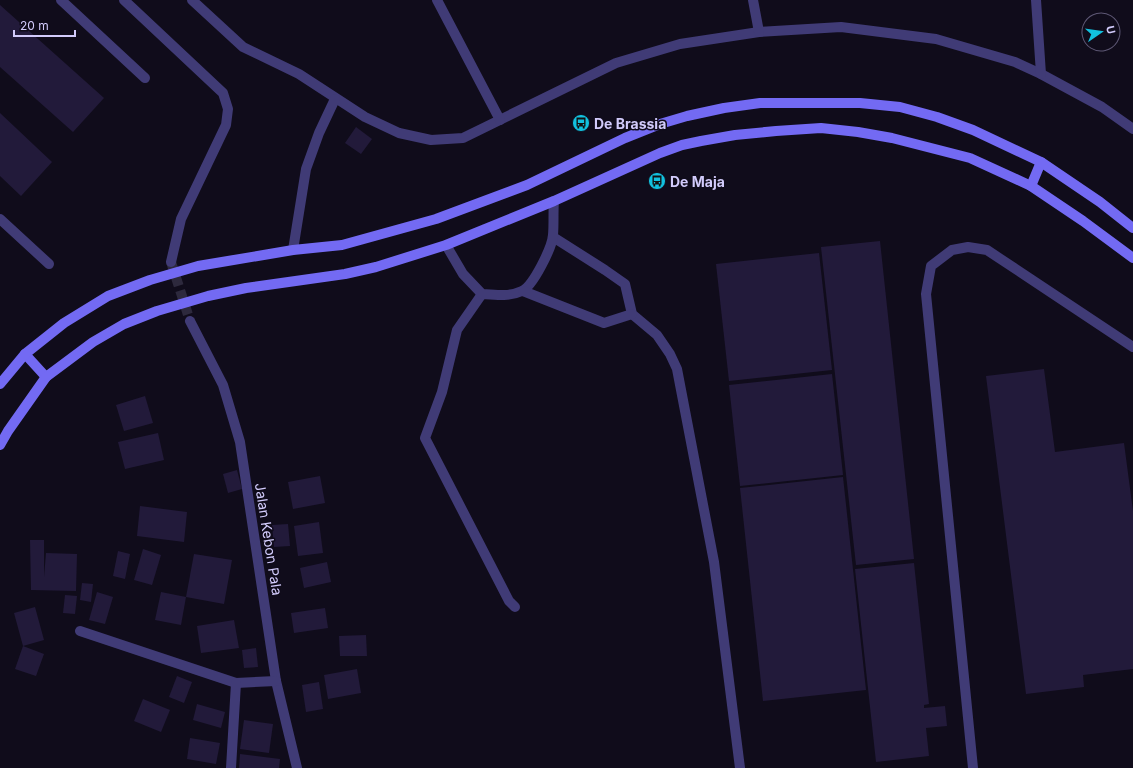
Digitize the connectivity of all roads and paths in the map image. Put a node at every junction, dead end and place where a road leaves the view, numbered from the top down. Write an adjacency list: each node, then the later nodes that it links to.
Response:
1 (61, 0): 9 (street)
2 (124, 0): 22 (street)
3 (192, 0): 10 (street)
4 (437, 0): 11 (street)
5 (753, 0): 7 (street)
6 (1036, 0): 8 (street)
7 (759, 32): 8 (street); 11 (street)
8 (1040, 74): 12 (street)
9 (144, 78)
10 (335, 98): 11 (street); 20 (street)
11 (500, 120)
12 (1133, 129)
13 (1041, 162): 14 (street); 17 (street); 20 (street)
14 (1031, 186): 15 (street); 21 (street)
15 (554, 201): 18 (street); 19 (street)
16 (0, 220): 23 (street)
17 (1133, 228)
18 (553, 237): 24 (street); 26 (street)
19 (446, 245): 25 (street); 30 (street)
20 (294, 250): 29 (street)
21 (1133, 258)
22 (171, 262)
23 (49, 264)
24 (523, 291): 25 (street); 26 (street)
25 (482, 294): 33 (street)
26 (632, 314): 39 (street)
27 (190, 321): 35 (street, Jalan Kebon Pala)
28 (1133, 347): 40 (street)
29 (25, 354): 30 (street); 31 (street)
30 (46, 377): 32 (street)
31 (0, 384)
32 (0, 445)
33 (515, 607)
34 (80, 631): 36 (street)
35 (276, 681): 36 (street); 38 (street, Jalan Kebon Pala)
36 (236, 683): 37 (street)
37 (231, 768)
38 (297, 768)
39 (740, 768)
40 (973, 768)

